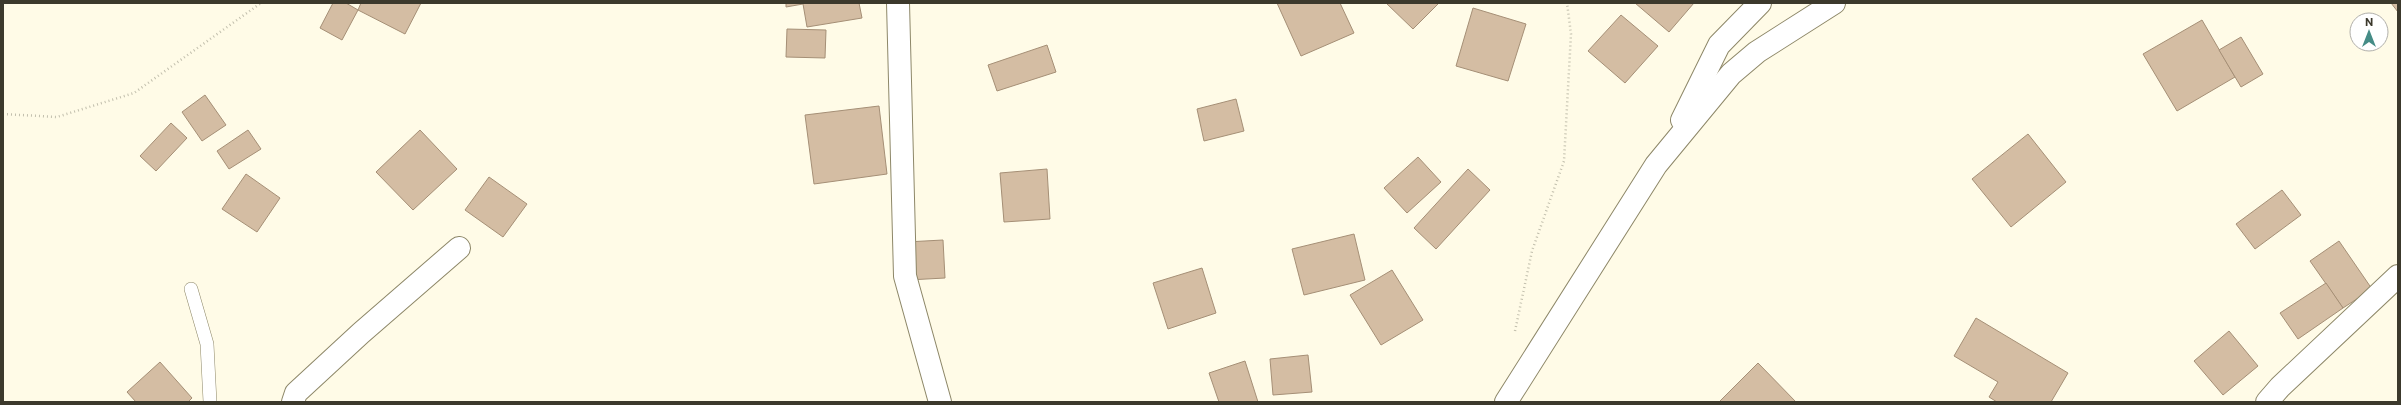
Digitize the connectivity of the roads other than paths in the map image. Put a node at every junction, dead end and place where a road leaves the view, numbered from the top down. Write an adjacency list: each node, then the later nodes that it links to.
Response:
1 (898, 3): 10 (street)
2 (1760, 3): 4 (street)
3 (1834, 3): 4 (street)
4 (1666, 153): 11 (street)
5 (459, 248): 9 (street)
6 (2398, 276): 12 (street)
7 (191, 289): 8 (lane)
8 (210, 402)
9 (293, 402)
10 (940, 402)
11 (1506, 402)
12 (2267, 402)

